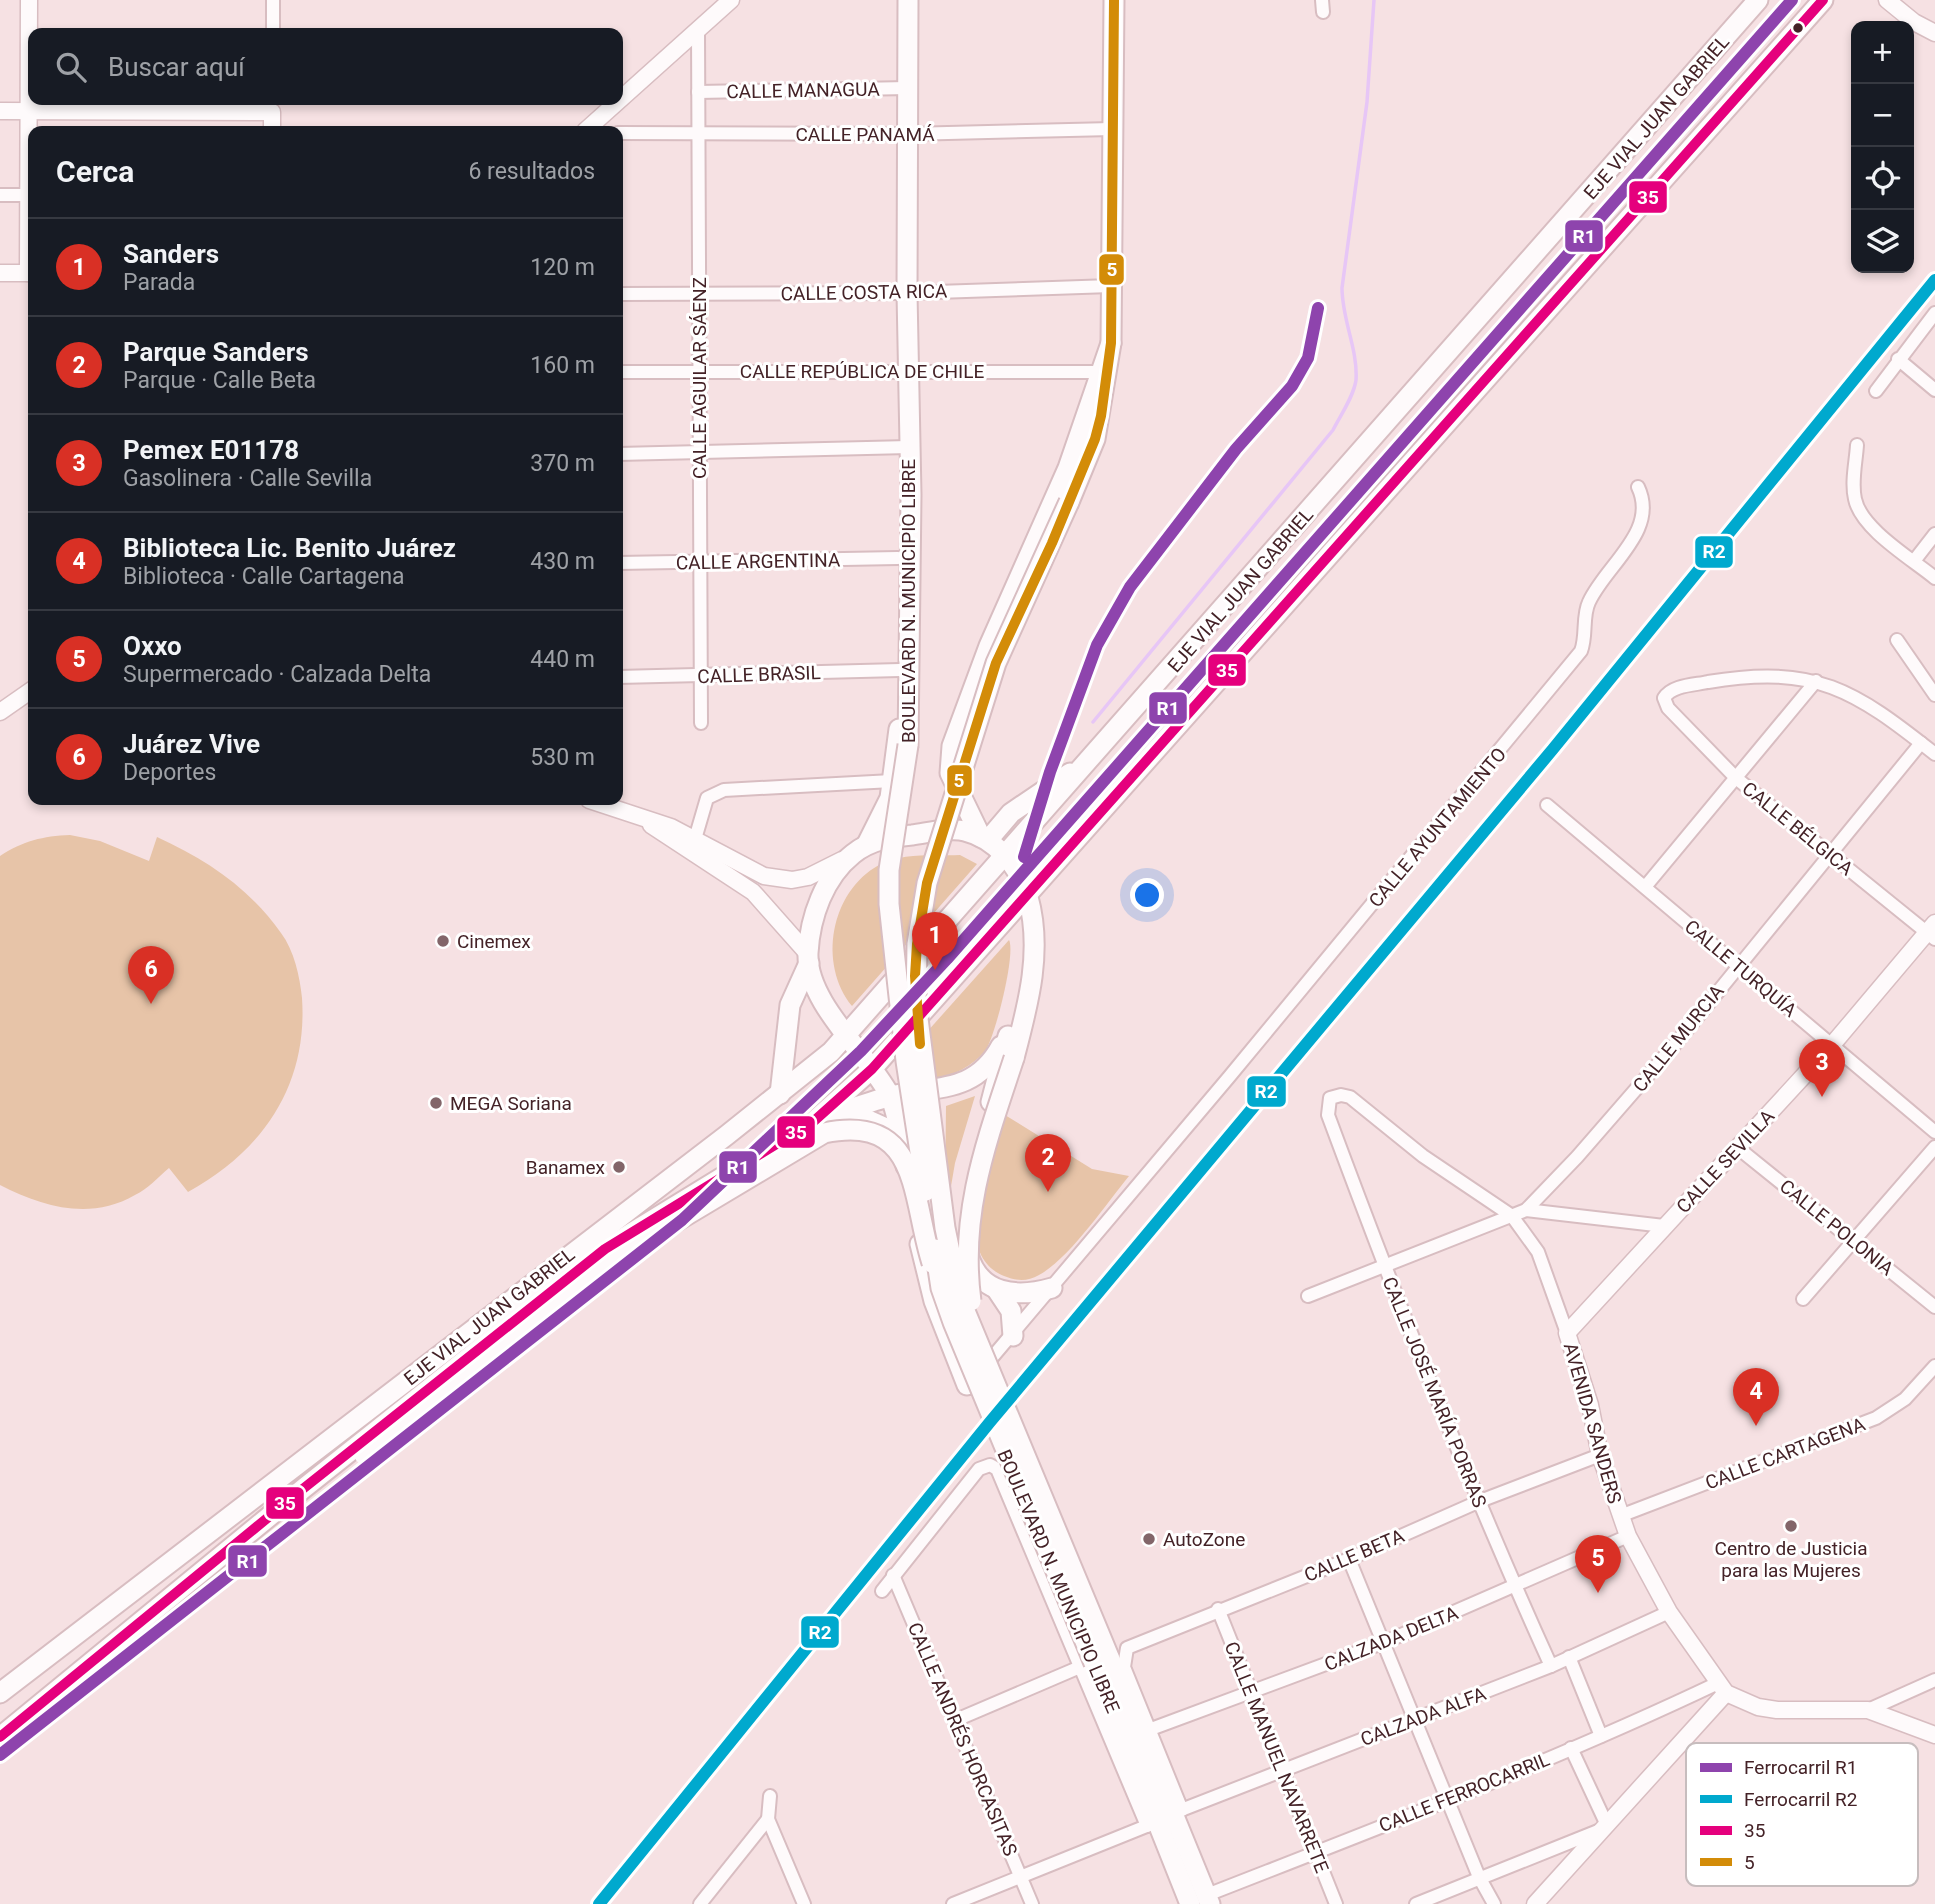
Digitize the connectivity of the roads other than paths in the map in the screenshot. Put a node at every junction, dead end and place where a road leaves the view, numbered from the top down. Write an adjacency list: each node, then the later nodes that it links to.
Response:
1 (29, 0): 9 (street)
2 (273, 0): 10 (street)
3 (731, 0): 11 (street)
4 (908, 0): 13 (main road, BOULEVARD N. MUNICIPIO LIBRE)
5 (1114, 0): 23 (main road)
6 (1758, 0): 65 (main road, EJE VIAL JUAN GABRIEL)
7 (1823, 0): 78 (main road, EJE VIAL JUAN GABRIEL)
8 (1887, 0): 12 (street)
9 (29, 28)
10 (272, 28)
11 (698, 32): 14 (street, CALLE AGUILAR SÁENZ); 15 (street)
12 (1935, 33)
13 (908, 88): 14 (street, CALLE MANAGUA); 26 (main road, BOULEVARD N. MUNICIPIO LIBRE)
14 (698, 92): 25 (street, CALLE AGUILAR SÁENZ)
15 (623, 98)
16 (28, 105): 20 (street)
17 (615, 105): 22 (street)
18 (272, 106): 20 (street); 21 (street)
19 (0, 111): 20 (street)
20 (28, 111): 28 (street)
21 (272, 126)
22 (591, 126)
23 (1112, 129): 26 (street, CALLE PANAMÁ); 31 (main road)
24 (623, 133): 25 (street, CALLE PANAMÁ)
25 (698, 134): 26 (street, CALLE PANAMÁ); 34 (street, CALLE AGUILAR SÁENZ)
26 (908, 134): 32 (main road, BOULEVARD N. MUNICIPIO LIBRE)
27 (0, 195): 28 (street)
28 (28, 195)
29 (0, 273): 30 (street)
30 (28, 273)
31 (1111, 286): 32 (street, CALLE COSTA RICA); 40 (main road)
32 (906, 293): 34 (street, CALLE COSTA RICA); 37 (main road, BOULEVARD N. MUNICIPIO LIBRE)
33 (623, 294): 34 (street, CALLE COSTA RICA)
34 (698, 294): 38 (street, CALLE AGUILAR SÁENZ)
35 (1935, 313): 36 (street)
36 (1898, 359): 41 (street); 42 (street)
37 (908, 370): 38 (street, CALLE REPÚBLICA DE CHILE); 40 (street, CALLE REPÚBLICA DE CHILE); 45 (main road, BOULEVARD N. MUNICIPIO LIBRE)
38 (699, 371): 39 (street, CALLE REPÚBLICA DE CHILE); 44 (street, CALLE AGUILAR SÁENZ)
39 (623, 372)
40 (1103, 372): 72 (main road); 108 (main road, BOULEVARD N. MUNICIPIO LIBRE, bridge)
41 (1935, 390)
42 (1876, 391)
43 (1857, 444): 50 (street)
44 (698, 453): 45 (street); 46 (street); 51 (street, CALLE AGUILAR SÁENZ)
45 (909, 453): 49 (main road); 100 (main road, BOULEVARD N. MUNICIPIO LIBRE, bridge)
46 (623, 454)
47 (1638, 487): 101 (street, CALLE AYUNTAMIENTO)
48 (1935, 534): 50 (street)
49 (898, 558): 51 (street, CALLE ARGENTINA); 55 (main road)
50 (1914, 561): 53 (street)
51 (699, 562): 52 (street, CALLE ARGENTINA); 56 (street, CALLE AGUILAR SÁENZ)
52 (623, 563)
53 (1935, 578)
54 (1896, 640): 60 (street)
55 (900, 670): 56 (street, CALLE BRASIL); 67 (main road)
56 (700, 676): 57 (street, CALLE BRASIL); 62 (street, CALLE AGUILAR SÁENZ)
57 (623, 677)
58 (1815, 681): 63 (street); 66 (street); 66 (street, CALLE BÉLGICA)
59 (28, 692): 61 (street)
60 (1935, 695)
61 (0, 712)
62 (701, 723)
63 (1921, 743): 64 (street); 74 (street, CALLE MURCIA)
64 (1935, 754)
65 (1084, 766): 72 (main road); 76 (main road, EJE VIAL JUAN GABRIEL)
66 (1735, 778): 74 (street, CALLE BÉLGICA); 77 (street)
67 (892, 781): 71 (street); 73 (main road)
68 (603, 805): 70 (street)
69 (1547, 806): 77 (street, CALLE TURQUÍA)
70 (647, 821): 71 (street); 81 (street)
71 (695, 839): 75 (street)
72 (984, 839): 73 (main road); 76 (main road)
73 (867, 844): 75 (main road)
74 (1829, 854): 79 (street, CALLE BÉLGICA); 82 (street, CALLE MURCIA)
75 (850, 855): 81 (main road)
76 (1004, 856): 78 (main road); 84 (main road, EJE VIAL JUAN GABRIEL)
77 (1645, 887): 82 (street, CALLE TURQUÍA)
78 (1028, 897): 80 (main road); 86 (main road, EJE VIAL JUAN GABRIEL)
79 (1932, 931): 85 (street, CALLE SEVILLA)
80 (1032, 942): 83 (main road); 108 (main road, bridge)
81 (809, 959): 84 (main road); 87 (main road)
82 (1738, 965): 85 (street, CALLE TURQUÍA); 95 (street, CALLE MURCIA)
83 (1010, 1031): 88 (main road); 102 (main road)
84 (846, 1034): 86 (main road); 87 (main road, EJE VIAL JUAN GABRIEL)
85 (1832, 1045): 91 (street, CALLE TURQUÍA); 94 (street, CALLE SEVILLA)
86 (872, 1069): 88 (main road); 90 (main road, EJE VIAL JUAN GABRIEL)
87 (780, 1094): 128 (main road, EJE VIAL JUAN GABRIEL)
88 (890, 1096): 89 (main road); 92 (main road)
89 (848, 1111): 90 (main road); 92 (main road)
90 (814, 1121): 112 (main road, EJE VIAL JUAN GABRIEL)
91 (1935, 1132)
92 (899, 1134): 110 (main road)
93 (1935, 1147): 98 (street)
94 (1738, 1148): 97 (street, CALLE SEVILLA); 98 (street, CALLE POLONIA)
95 (1526, 1210): 96 (street, CALLE MURCIA); 97 (street)
96 (1512, 1216): 99 (street, CALLE MURCIA); 99 (street, CALLE JOSÉ MARÍA PORRAS); 106 (street)
97 (1664, 1226): 106 (street, CALLE SEVILLA)
98 (1854, 1241): 104 (street); 105 (street, CALLE POLONIA)
99 (1383, 1264): 103 (street, CALLE MURCIA); 113 (street, CALLE JOSÉ MARÍA PORRAS)
100 (941, 1288): 112 (main road, bridge); 124 (main road, BOULEVARD N. MUNICIPIO LIBRE, bridge)
101 (1052, 1289): 102 (main road); 107 (street)
102 (996, 1290): 107 (main road)
103 (1308, 1296)
104 (1803, 1300)
105 (1935, 1307)
106 (1567, 1332): 111 (street, AVENIDA SANDERS)
107 (1013, 1336): 110 (street)
108 (977, 1340): 124 (main road, BOULEVARD N. MUNICIPIO LIBRE, bridge)
109 (1935, 1366): 114 (street, CALLE CARTAGENA)
110 (967, 1385)
111 (1601, 1455): 113 (street, CALLE BETA); 114 (street, AVENIDA SANDERS)
112 (304, 1488): 136 (main road, EJE VIAL JUAN GABRIEL)
113 (1480, 1501): 116 (street, CALLE BETA); 118 (street, CALLE JOSÉ MARÍA PORRAS)
114 (1620, 1516): 115 (street, AVENIDA SANDERS)
115 (1628, 1536): 118 (street, CALZADA DELTA); 121 (street, AVENIDA SANDERS)
116 (1349, 1559): 120 (street, CALLE BETA); 122 (street)
117 (893, 1575): 119 (street); 124 (street); 131 (street, CALLE ANDRÉS HORCASITAS)
118 (1514, 1586): 122 (street, CALZADA DELTA); 125 (street, CALLE JOSÉ MARÍA PORRAS)
119 (882, 1591)
120 (1218, 1609): 124 (street, CALLE BETA); 129 (street, CALLE MANUEL NAVARRETE)
121 (1668, 1612): 123 (street, CALZADA ALFA); 127 (street, AVENIDA SANDERS)
122 (1385, 1642): 129 (street, CALZADA DELTA); 132 (street)
123 (1569, 1657): 125 (street, CALZADA ALFA); 135 (street)
124 (1102, 1663): 131 (street); 133 (street); 141 (main road, BOULEVARD N. MUNICIPIO LIBRE)
125 (1550, 1666): 132 (street, CALZADA ALFA)
126 (1935, 1680): 130 (street)
127 (1722, 1688): 130 (street); 135 (street, CALLE FERROCARRIL); 143 (street)
128 (0, 1693)
129 (1252, 1694): 133 (street, CALZADA DELTA); 138 (street, CALLE MANUEL NAVARRETE)
130 (1868, 1710): 134 (street)
131 (956, 1720): 145 (street, CALLE ANDRÉS HORCASITAS)
132 (1416, 1720): 138 (street, CALZADA ALFA); 140 (street)
133 (1151, 1729): 141 (street)
134 (1935, 1735)
135 (1601, 1736): 137 (street, CALLE FERROCARRIL)
136 (0, 1737)
137 (1571, 1748): 140 (street, CALLE FERROCARRIL); 143 (street)
138 (1281, 1771): 141 (street, CALZADA ALFA); 144 (street, CALLE MANUEL NAVARRETE)
139 (770, 1796): 142 (street)
140 (1448, 1800): 144 (street, CALLE FERROCARRIL); 146 (street)
141 (1165, 1818): 145 (street, CALZADA ALFA); 147 (main road, BOULEVARD N. MUNICIPIO LIBRE)
142 (768, 1819): 148 (street); 149 (street)
143 (1602, 1827): 146 (street); 155 (street)
144 (1315, 1853): 147 (street, CALLE FERROCARRIL); 152 (street, CALLE MANUEL NAVARRETE)
145 (1020, 1876): 150 (street, CALZADA ALFA); 151 (street, CALLE ANDRÉS HORCASITAS)
146 (1479, 1877): 153 (street); 154 (street)
147 (1202, 1901)
148 (700, 1904)
149 (804, 1904)
150 (953, 1904)
151 (1032, 1904)
152 (1336, 1904)
153 (1416, 1904)
154 (1494, 1904)
155 (1535, 1904)

